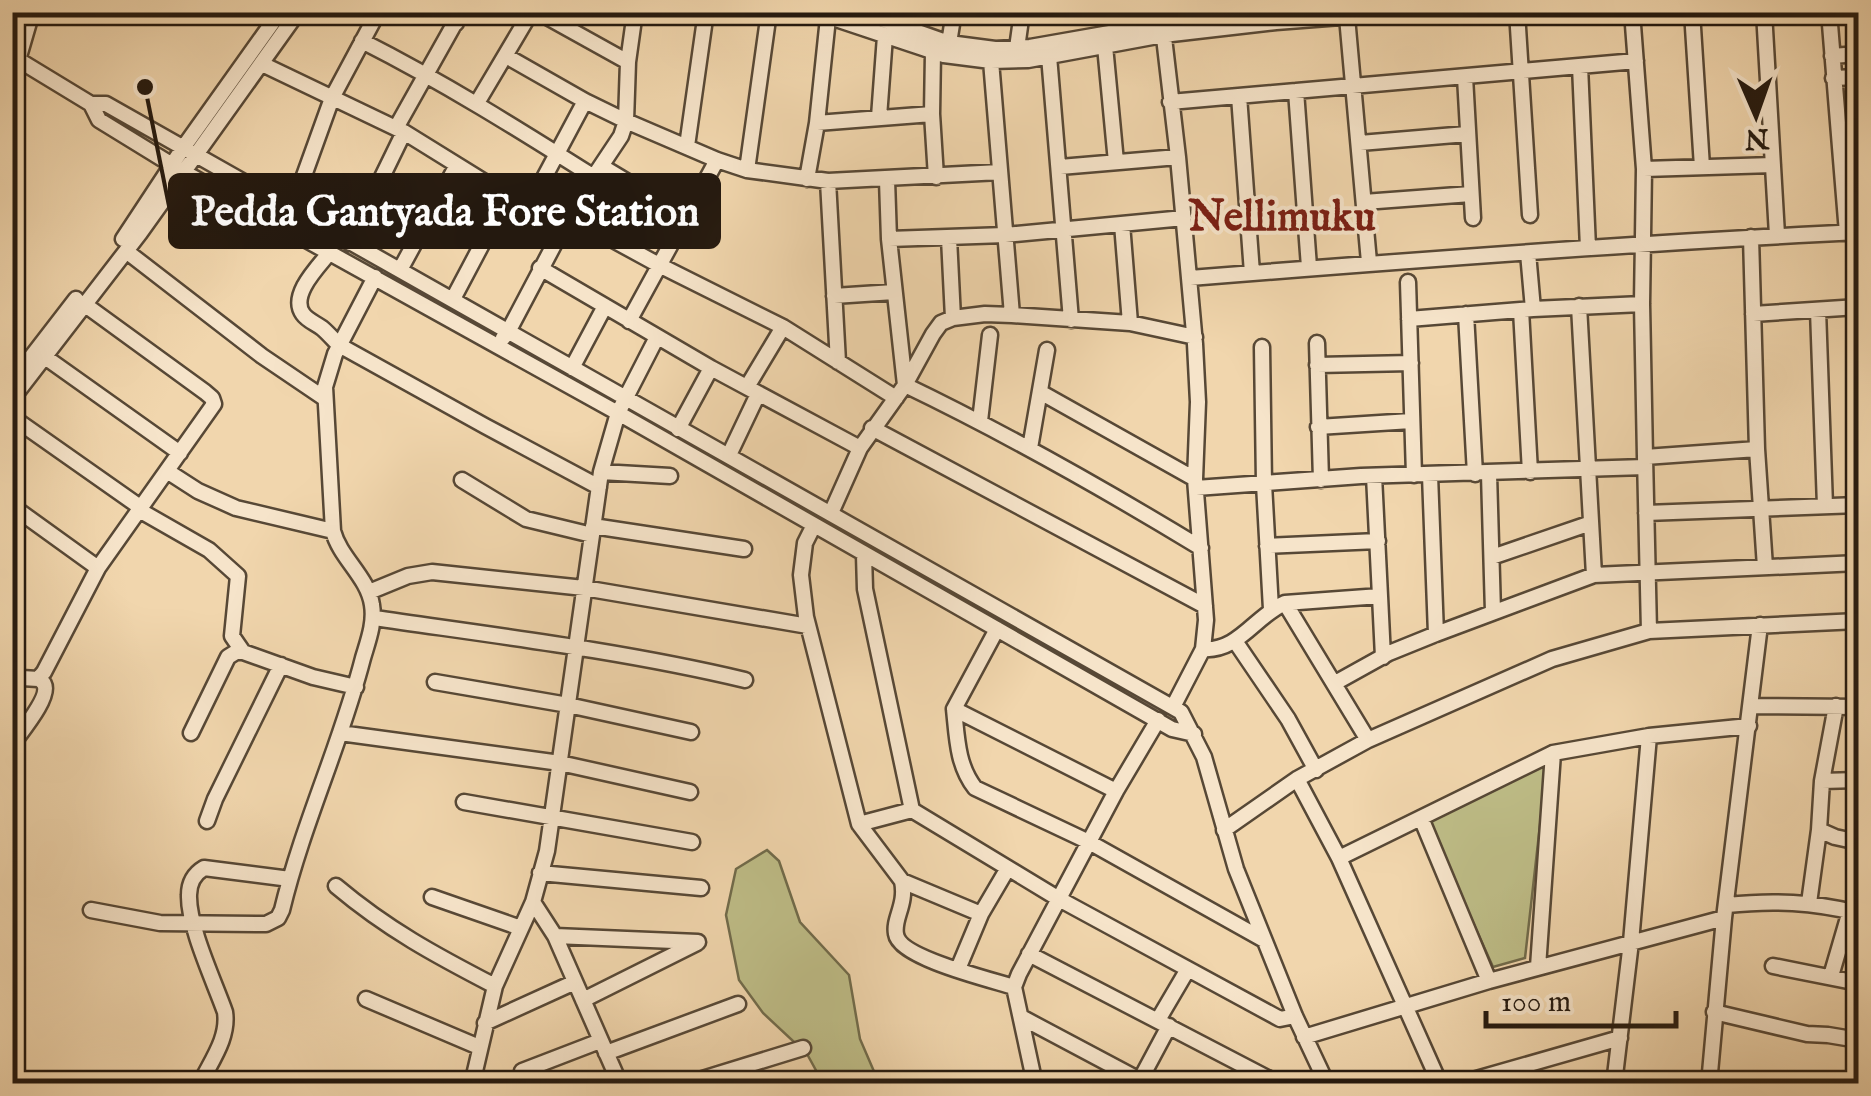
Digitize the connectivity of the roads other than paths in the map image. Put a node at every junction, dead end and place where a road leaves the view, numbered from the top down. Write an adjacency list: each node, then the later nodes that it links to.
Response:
1 (32, 12): 35 (street)
2 (280, 12): 62 (street)
3 (298, 12): 39 (street)
4 (438, 12): 23 (street)
5 (530, 12): 32 (street)
6 (538, 12): 38 (street)
7 (635, 12): 38 (street)
8 (706, 12): 61 (street)
9 (769, 12): 73 (street)
10 (860, 12): 27 (street)
11 (954, 12): 27 (street)
12 (1022, 12): 29 (street)
13 (1261, 12): 24 (street)
14 (1406, 12): 22 (street)
15 (1517, 12): 41 (street)
16 (1632, 12): 37 (street)
17 (1692, 12): 71 (street)
18 (1764, 12): 68 (street)
19 (1829, 12): 34 (street)
20 (374, 14): 26 (street)
21 (821, 15): 25 (street); 57 (street)
22 (1347, 17): 24 (street); 46 (street)
23 (458, 18): 42 (street)
24 (1162, 24): 28 (street); 29 (street); 51 (street)
25 (886, 36): 30 (street); 55 (street)
26 (362, 41): 42 (street); 49 (street)
27 (949, 43): 29 (street)
28 (1105, 46): 33 (street); 66 (street)
29 (1017, 48)
30 (932, 52): 36 (street); 54 (street)
31 (1858, 54): 34 (street)
32 (506, 56): 50 (street); 52 (street)
33 (1050, 56): 36 (street); 69 (street)
34 (1832, 56): 45 (street)
35 (15, 58): 53 (street)
36 (991, 61): 75 (street)
37 (1636, 61): 40 (street); 72 (street)
38 (628, 62): 56 (street)
39 (262, 64): 49 (street); 62 (street)
40 (1580, 66): 41 (street); 100 (street)
41 (1521, 70): 43 (street); 85 (street)
42 (427, 74): 52 (street); 58 (street)
43 (1465, 76): 46 (street); 59 (street)
44 (1858, 77): 45 (street)
45 (1833, 78): 92 (street)
46 (1354, 85): 47 (street); 60 (street)
47 (1296, 91): 48 (street); 106 (street)
48 (1239, 96): 51 (street); 109 (street)
49 (332, 98): 58 (street); 83 (street)
50 (585, 101): 56 (street); 63 (street)
51 (1170, 102): 64 (street)
52 (477, 103): 63 (street)
53 (92, 104): 62 (street); 70 (street)
54 (932, 114): 55 (street); 76 (street)
55 (879, 116): 57 (street)
56 (626, 121): 61 (street); 74 (street)
57 (817, 123): 77 (street)
58 (400, 130): 67 (street); 99 (street)
59 (1467, 134): 60 (street); 80 (street)
60 (1360, 142): 82 (street)
61 (687, 146): 65 (street)
62 (188, 151): 70 (street); 83 (street)
63 (556, 153): 74 (street); 84 (street)
64 (1178, 157): 66 (street); 87 (street)
65 (717, 160): 73 (street); 86 (street)
66 (1116, 162): 69 (street)
67 (457, 164): 81 (street); 108 (street)
68 (1773, 165): 71 (street); 95 (street)
69 (1060, 167): 91 (street)
70 (177, 168): 101 (street); 102 (street); 147 (street)
71 (1702, 168): 72 (street)
72 (1644, 169): 98 (street)
73 (748, 170): 77 (street)
74 (598, 171): 86 (street); 89 (street)
75 (1000, 172): 76 (street); 93 (street)
76 (936, 177): 78 (street)
77 (807, 179): 79 (street)
78 (886, 180): 79 (street); 97 (street)
79 (828, 181): 114 (street)
80 (1471, 194): 82 (street); 88 (street)
81 (508, 195): 84 (street); 115 (street)
82 (1364, 202): 104 (street)
83 (292, 208): 99 (street)
84 (528, 208): 89 (street)
85 (1530, 215)
86 (686, 217): 105 (street)
87 (1184, 218): 90 (street); 111 (street)
88 (1473, 218)
89 (566, 223): 105 (street); 107 (street)
90 (1122, 224): 91 (street); 130 (street)
91 (1065, 231): 93 (street); 128 (street)
92 (1853, 232): 95 (street)
93 (1005, 235): 96 (street); 125 (street)
94 (1751, 236): 95 (street); 98 (street); 124 (street)
95 (1777, 236)
96 (949, 238): 97 (street); 126 (street)
97 (889, 239): 113 (street)
98 (1643, 241): 100 (street); 117 (street)
99 (350, 243): 108 (street)
100 (1588, 248): 103 (street)
101 (126, 251): 116 (street); 151 (street)
102 (330, 252): 110 (street); 136 (street)
103 (1528, 252): 104 (street); 121 (street)
104 (1369, 262): 106 (street)
105 (659, 265): 129 (street); 131 (street)
106 (1309, 267): 109 (street)
107 (540, 268): 118 (street); 132 (street)
108 (400, 270): 115 (street)
109 (1252, 273): 111 (street)
110 (376, 277): 136 (street); 137 (street)
111 (1190, 278): 138 (street)
112 (1408, 282): 127 (street)
113 (894, 292): 114 (street); 148 (street)
114 (834, 296): 142 (street)
115 (453, 300): 132 (street)
116 (84, 304): 141 (street); 165 (street)
117 (1642, 304): 119 (street); 167 (street)
118 (606, 306): 129 (street); 145 (street)
119 (1579, 306): 121 (street); 169 (street)
120 (1858, 307): 122 (street)
121 (1527, 310): 123 (street); 170 (street)
122 (1818, 310): 124 (street); 182 (street)
123 (1466, 314): 127 (street); 171 (street)
124 (1753, 314): 164 (street)
125 (1012, 315): 126 (street); 128 (street)
126 (953, 318): 148 (street)
127 (1410, 319): 143 (street)
128 (1071, 320): 130 (street)
129 (629, 321): 134 (street)
130 (1130, 323): 138 (street)
131 (783, 327): 142 (street); 149 (street)
132 (508, 332): 137 (street); 145 (street)
133 (990, 335): 158 (street)
134 (658, 337): 146 (street); 152 (street)
135 (1317, 343): 144 (street)
136 (339, 344): 151 (street); 175 (street)
137 (496, 344): 155 (street)
138 (1195, 346): 178 (street)
139 (1262, 347): 179 (street)
140 (1047, 350): 150 (street)
141 (45, 357): 154 (street); 165 (street)
142 (838, 362): 153 (street)
143 (1411, 364): 144 (street); 157 (street)
144 (1317, 365): 159 (street)
145 (572, 368): 152 (street)
146 (711, 368): 149 (street); 160 (street)
147 (12, 382)
148 (905, 385): 153 (street); 158 (street)
149 (753, 390): 162 (street); 166 (street)
150 (1040, 392): 163 (street); 178 (street)
151 (324, 398): 189 (street)
152 (626, 398): 155 (street); 160 (street)
153 (896, 398): 161 (street)
154 (12, 399)
155 (618, 413): 175 (street); 188 (street)
156 (12, 417): 183 (street)
157 (1410, 420): 159 (street); 172 (street)
158 (980, 421): 163 (street)
159 (1318, 426): 177 (street)
160 (678, 428): 166 (street)
161 (872, 428): 162 (street); 205 (street)
162 (860, 448): 185 (street)
163 (1030, 448): 193 (street)
164 (1757, 449): 167 (street); 184 (street)
165 (180, 453): 168 (street)
166 (728, 455): 185 (street)
167 (1645, 462): 169 (street); 186 (street)
168 (167, 470): 183 (street); 189 (street)
169 (1588, 470): 170 (street); 187 (street)
170 (1530, 472): 171 (street)
171 (1482, 474): 172 (street); 196 (street)
172 (1422, 475): 174 (street); 214 (street)
173 (670, 476): 175 (street)
174 (1374, 476): 177 (street); 191 (street)
175 (600, 479): 190 (street)
176 (462, 480): 190 (street)
177 (1321, 480): 179 (street)
178 (1196, 484): 179 (street); 193 (street)
179 (1264, 484): 192 (street)
180 (1858, 504): 182 (street)
181 (12, 506): 199 (street)
182 (1825, 506): 184 (street)
183 (140, 507): 199 (street); 218 (street)
184 (1761, 508): 186 (street); 198 (street)
185 (831, 512): 231 (street)
186 (1646, 514): 200 (street)
187 (1591, 523): 196 (street); 201 (street)
188 (814, 525): 195 (street); 211 (street)
189 (333, 530): 203 (street)
190 (592, 531): 194 (street); 202 (street)
191 (1378, 541): 192 (street); 204 (street)
192 (1267, 546): 206 (street)
193 (1201, 548): 205 (street)
194 (744, 550)
195 (864, 555): 212 (street); 251 (street)
196 (1492, 557): 207 (street)
197 (1858, 563): 198 (street)
198 (1766, 567): 200 (street)
199 (98, 568): 222 (street)
200 (1648, 572): 201 (street); 213 (street)
201 (1594, 576): 207 (street)
202 (584, 588): 203 (street); 211 (street); 216 (street)
203 (369, 592): 208 (street)
204 (1380, 596): 206 (street); 219 (street)
205 (1205, 606): 217 (street)
206 (1278, 606): 215 (street); 225 (street)
207 (1493, 612): 214 (street)
208 (374, 618): 216 (street); 226 (street)
209 (1858, 622): 210 (street)
210 (1760, 625): 213 (street); 228 (street)
211 (808, 626): 255 (street)
212 (997, 629): 232 (street); 233 (street)
213 (1649, 631): 240 (street)
214 (1436, 634): 219 (street)
215 (1235, 642): 217 (street); 244 (street)
216 (576, 648): 223 (street); 227 (street)
217 (1204, 649): 231 (street)
218 (243, 652): 220 (street); 235 (street)
219 (1383, 657): 225 (street)
220 (281, 665): 226 (street); 254 (street)
221 (12, 673): 222 (street)
222 (38, 679): 241 (street)
223 (745, 680)
224 (435, 682): 227 (street)
225 (1335, 683): 240 (street)
226 (356, 687): 237 (street)
227 (568, 704): 236 (street); 243 (street)
228 (1751, 706): 229 (street); 234 (street)
229 (1836, 706): 230 (street); 247 (street)
230 (1858, 706)
231 (1173, 707): 238 (street)
232 (954, 709): 248 (street); 259 (street)
233 (1158, 720): 238 (street); 248 (street)
234 (1749, 726): 239 (street); 273 (street)
235 (192, 732)
236 (691, 732)
237 (340, 733): 243 (street); 264 (street)
238 (1194, 734): 256 (street)
239 (1649, 736): 242 (street); 280 (street)
240 (1368, 740): 244 (street)
241 (13, 746)
242 (1554, 753): 252 (street); 283 (street)
243 (560, 763): 249 (street); 253 (street)
244 (1316, 770): 245 (street)
245 (1297, 779): 256 (street); 261 (street)
246 (1858, 780): 247 (street)
247 (1822, 781): 257 (street)
248 (1116, 791): 259 (street)
249 (690, 792)
250 (464, 802): 253 (street)
251 (912, 810): 255 (street); 262 (street)
252 (1420, 818): 261 (street); 287 (street)
253 (553, 820): 258 (street); 263 (street)
254 (206, 821)
255 (859, 824): 265 (street)
256 (1224, 830): 279 (street)
257 (1819, 830): 260 (street); 271 (street)
258 (692, 842)
259 (1089, 842): 269 (street); 279 (street)
260 (1858, 842)
261 (1340, 858): 295 (street)
262 (1008, 868): 269 (street); 275 (street)
263 (540, 873): 267 (street); 270 (street)
264 (290, 878): 276 (street); 276 (street)
265 (902, 881): 275 (street); 284 (street)
266 (336, 886): 290 (street)
267 (701, 888)
268 (432, 898): 277 (street)
269 (1059, 899): 281 (street); 285 (street)
270 (532, 902): 277 (street); 278 (street)
271 (1809, 902): 273 (street); 274 (street)
272 (91, 910): 276 (street)
273 (1726, 912): 280 (street); 296 (street)
274 (1854, 912): 286 (street)
275 (981, 914): 284 (street)
276 (194, 924): 309 (street)
277 (521, 928): 290 (street)
278 (555, 936): 288 (street); 293 (street)
279 (1264, 941): 297 (street)
280 (1631, 942): 283 (street); 302 (street)
281 (1030, 954): 291 (street); 299 (street)
282 (1774, 966): 286 (street)
283 (1538, 967): 287 (street)
284 (958, 969): 291 (street)
285 (1188, 969): 297 (street); 299 (street)
286 (1831, 976): 289 (street)
287 (1489, 981): 295 (street)
288 (575, 982): 293 (street); 300 (street)
289 (1858, 982)
290 (495, 986): 300 (street)
291 (1014, 987): 298 (street)
292 (366, 999): 304 (street)
293 (583, 1000): 305 (street)
294 (738, 1004): 305 (street)
295 (1406, 1007): 301 (street); 316 (street)
296 (1714, 1012): 303 (street); 319 (street)
297 (1294, 1016): 301 (street)
298 (1021, 1017): 308 (street); 313 (street)
299 (1163, 1023): 308 (street); 314 (street)
300 (485, 1024): 304 (street)
301 (1304, 1038): 315 (street)
302 (1620, 1038): 317 (street); 318 (street)
303 (1858, 1040)
304 (479, 1047): 310 (street)
305 (603, 1047): 307 (street); 311 (street)
306 (803, 1048): 312 (street)
307 (522, 1072)
308 (1142, 1082)
309 (200, 1084)
310 (472, 1084)
311 (620, 1084)
312 (686, 1084)
313 (1035, 1084)
314 (1280, 1084)
315 (1327, 1084)
316 (1440, 1084)
317 (1459, 1084)
318 (1614, 1084)
319 (1708, 1084)

